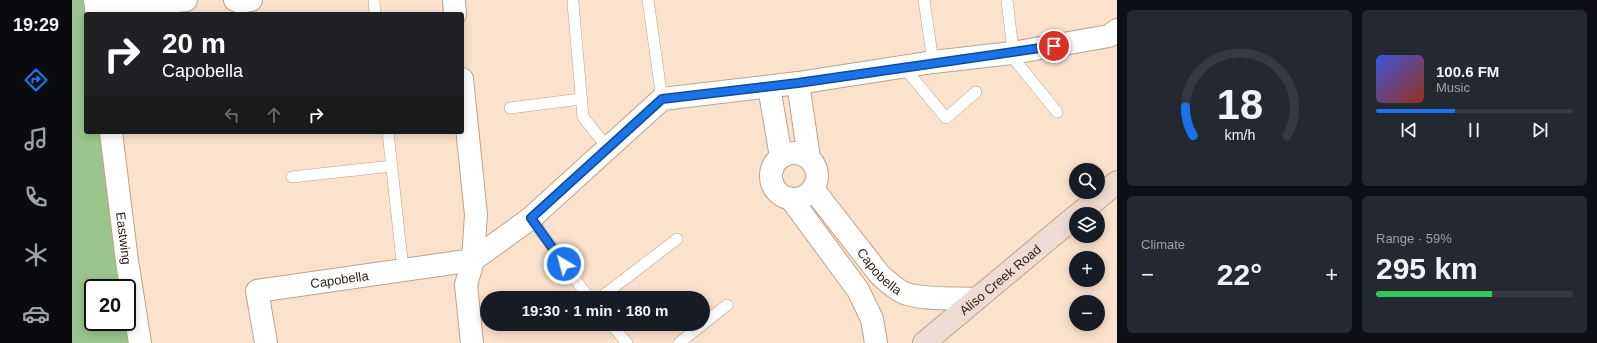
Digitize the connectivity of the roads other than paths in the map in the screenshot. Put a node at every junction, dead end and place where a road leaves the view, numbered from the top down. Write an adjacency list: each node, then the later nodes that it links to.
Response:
1 (186, 0): 10 (street)
2 (235, 0): 3 (street)
3 (251, 0)
4 (374, 0): 11 (lane)
5 (454, 0): 12 (street)
6 (648, 0): 22 (lane)
7 (924, 0): 15 (lane)
8 (1006, 0): 14 (lane)
9 (573, 3): 21 (lane)
10 (96, 8)
11 (375, 12)
12 (455, 12)
13 (1117, 30): 14 (street)
14 (1012, 52): 15 (street); 24 (lane)
15 (933, 62): 16 (street)
16 (903, 66): 17 (street); 19 (lane)
17 (798, 83): 18 (street); 29 (street)
18 (769, 87): 22 (street); 28 (street)
19 (976, 92)
20 (464, 99): 39 (street)
21 (581, 99): 23 (lane); 27 (lane)
22 (662, 99): 27 (street, Capobella)
23 (510, 108)
24 (1057, 112)
25 (111, 134): 47 (street, Eastwing)
26 (388, 134): 30 (lane)
27 (608, 148): 36 (street, Capobella)
28 (781, 157): 29 (street); 34 (street, Capobella)
29 (809, 158): 33 (street)
30 (392, 166): 31 (lane); 40 (lane)
31 (292, 177)
32 (1117, 182): 35 (main road)
33 (813, 189): 34 (street); 43 (street, Capobella)
34 (792, 199): 51 (street, Capobella)
35 (1087, 207)
36 (531, 218): 39 (street, Capobella); 41 (lane)
37 (1069, 222): 43 (main road, Aliso Creek Road)
38 (677, 239): 42 (lane)
39 (473, 260): 40 (street, Capobella); 49 (street)
40 (403, 270): 48 (street, Capobella)
41 (585, 291)
42 (609, 291)
43 (976, 299): 52 (main road, Aliso Creek Road)
44 (727, 305): 50 (lane)
45 (616, 331): 46 (lane)
46 (623, 342)
47 (140, 343)
48 (266, 343)
49 (472, 343)
50 (679, 343)
51 (876, 343)
52 (924, 343)

